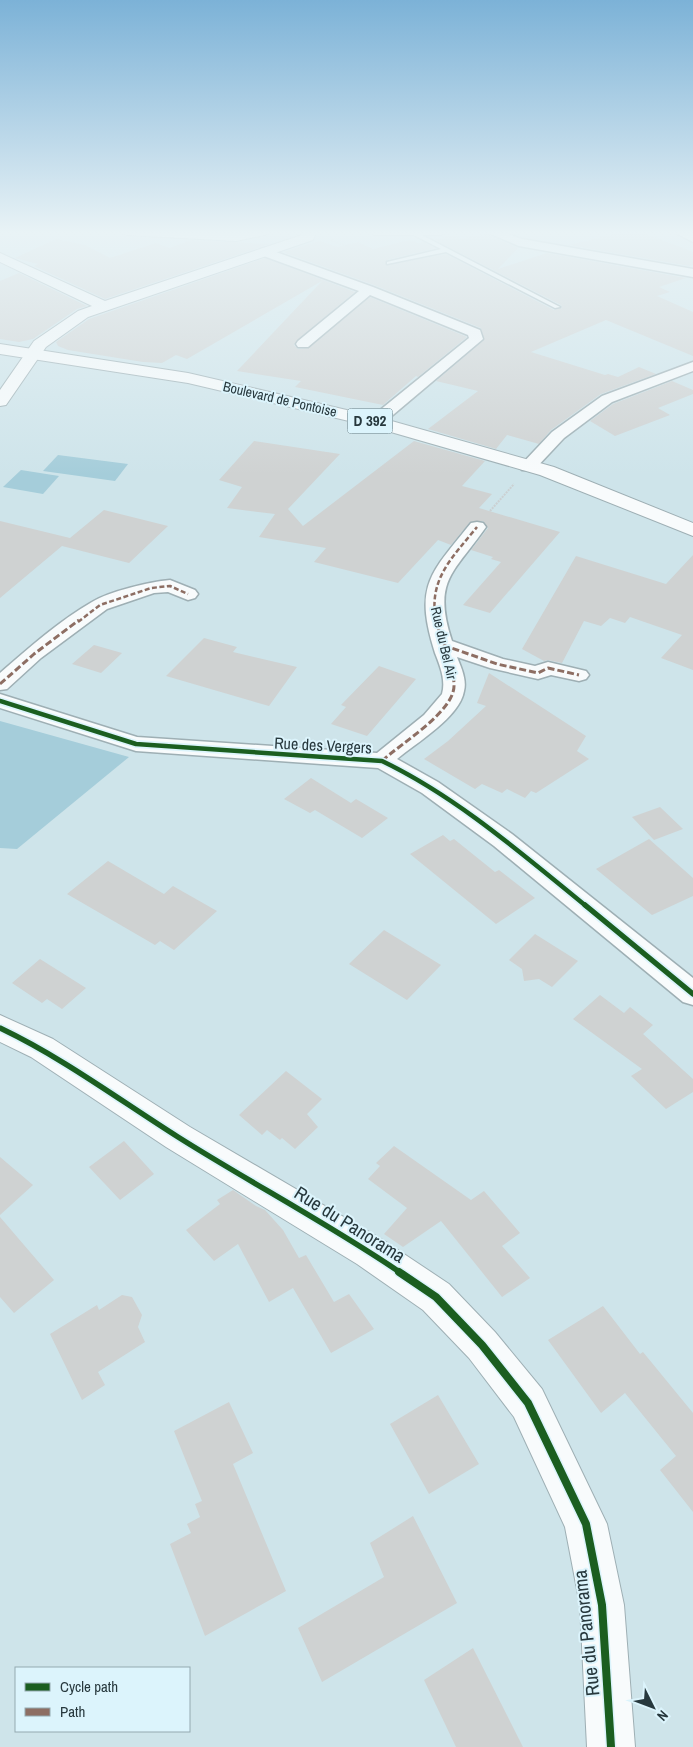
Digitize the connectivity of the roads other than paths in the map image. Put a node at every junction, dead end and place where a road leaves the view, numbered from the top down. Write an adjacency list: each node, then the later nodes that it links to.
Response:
1 (87, 313): 6 (street)
2 (341, 313): 4 (street)
3 (424, 313): 9 (street)
4 (303, 344)
5 (0, 349): 6 (street, Boulevard de Pontoise / D 392)
6 (35, 354): 8 (street); 9 (street, Boulevard de Pontoise / D 392)
7 (693, 366): 10 (street)
8 (0, 401)
9 (375, 422): 10 (street, Boulevard de Pontoise / D 392)
10 (528, 466): 12 (street, Boulevard de Pontoise / D 392)
11 (477, 527): 14 (street, Rue du Bel Air)
12 (693, 530)
13 (188, 594): 16 (street)
14 (443, 645): 15 (street); 18 (street, Rue du Bel Air)
15 (579, 675)
16 (0, 684)
17 (0, 701): 18 (street, Rue des Vergers)
18 (382, 761): 19 (street, Rue des Vergers)
19 (693, 994)
20 (0, 1028): 21 (street, Rue du Panorama)
21 (611, 1747)

